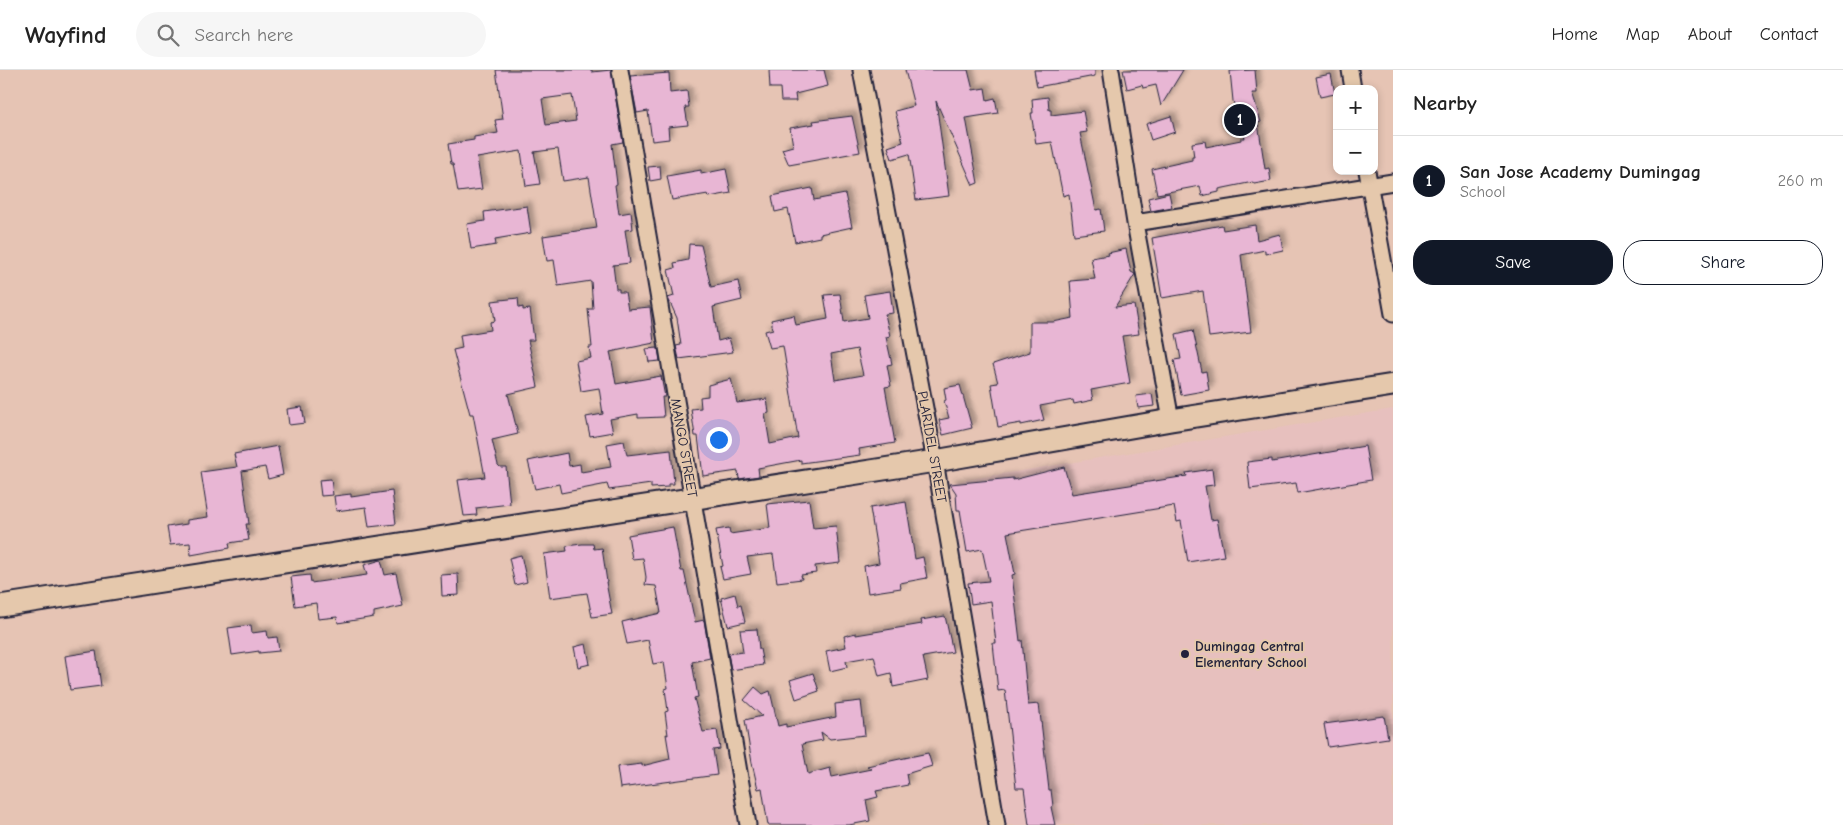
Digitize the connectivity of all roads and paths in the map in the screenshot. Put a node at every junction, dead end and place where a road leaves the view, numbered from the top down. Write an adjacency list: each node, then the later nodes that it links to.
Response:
1 (620, 70): 13 (street, MANGO STREET)
2 (862, 70): 12 (street, PLARIDEL STREET)
3 (1111, 70): 8 (street)
4 (1350, 70): 5 (street)
5 (1352, 85)
6 (1369, 178): 7 (street); 8 (street); 9 (street)
7 (1393, 182)
8 (1135, 223): 11 (street)
9 (1393, 314)
10 (1393, 385): 11 (main road)
11 (1171, 420): 12 (main road)
12 (935, 461): 13 (main road); 16 (street, PLARIDEL STREET)
13 (692, 498): 14 (main road); 15 (street, MANGO STREET)
14 (0, 606)
15 (748, 825)
16 (997, 825)

